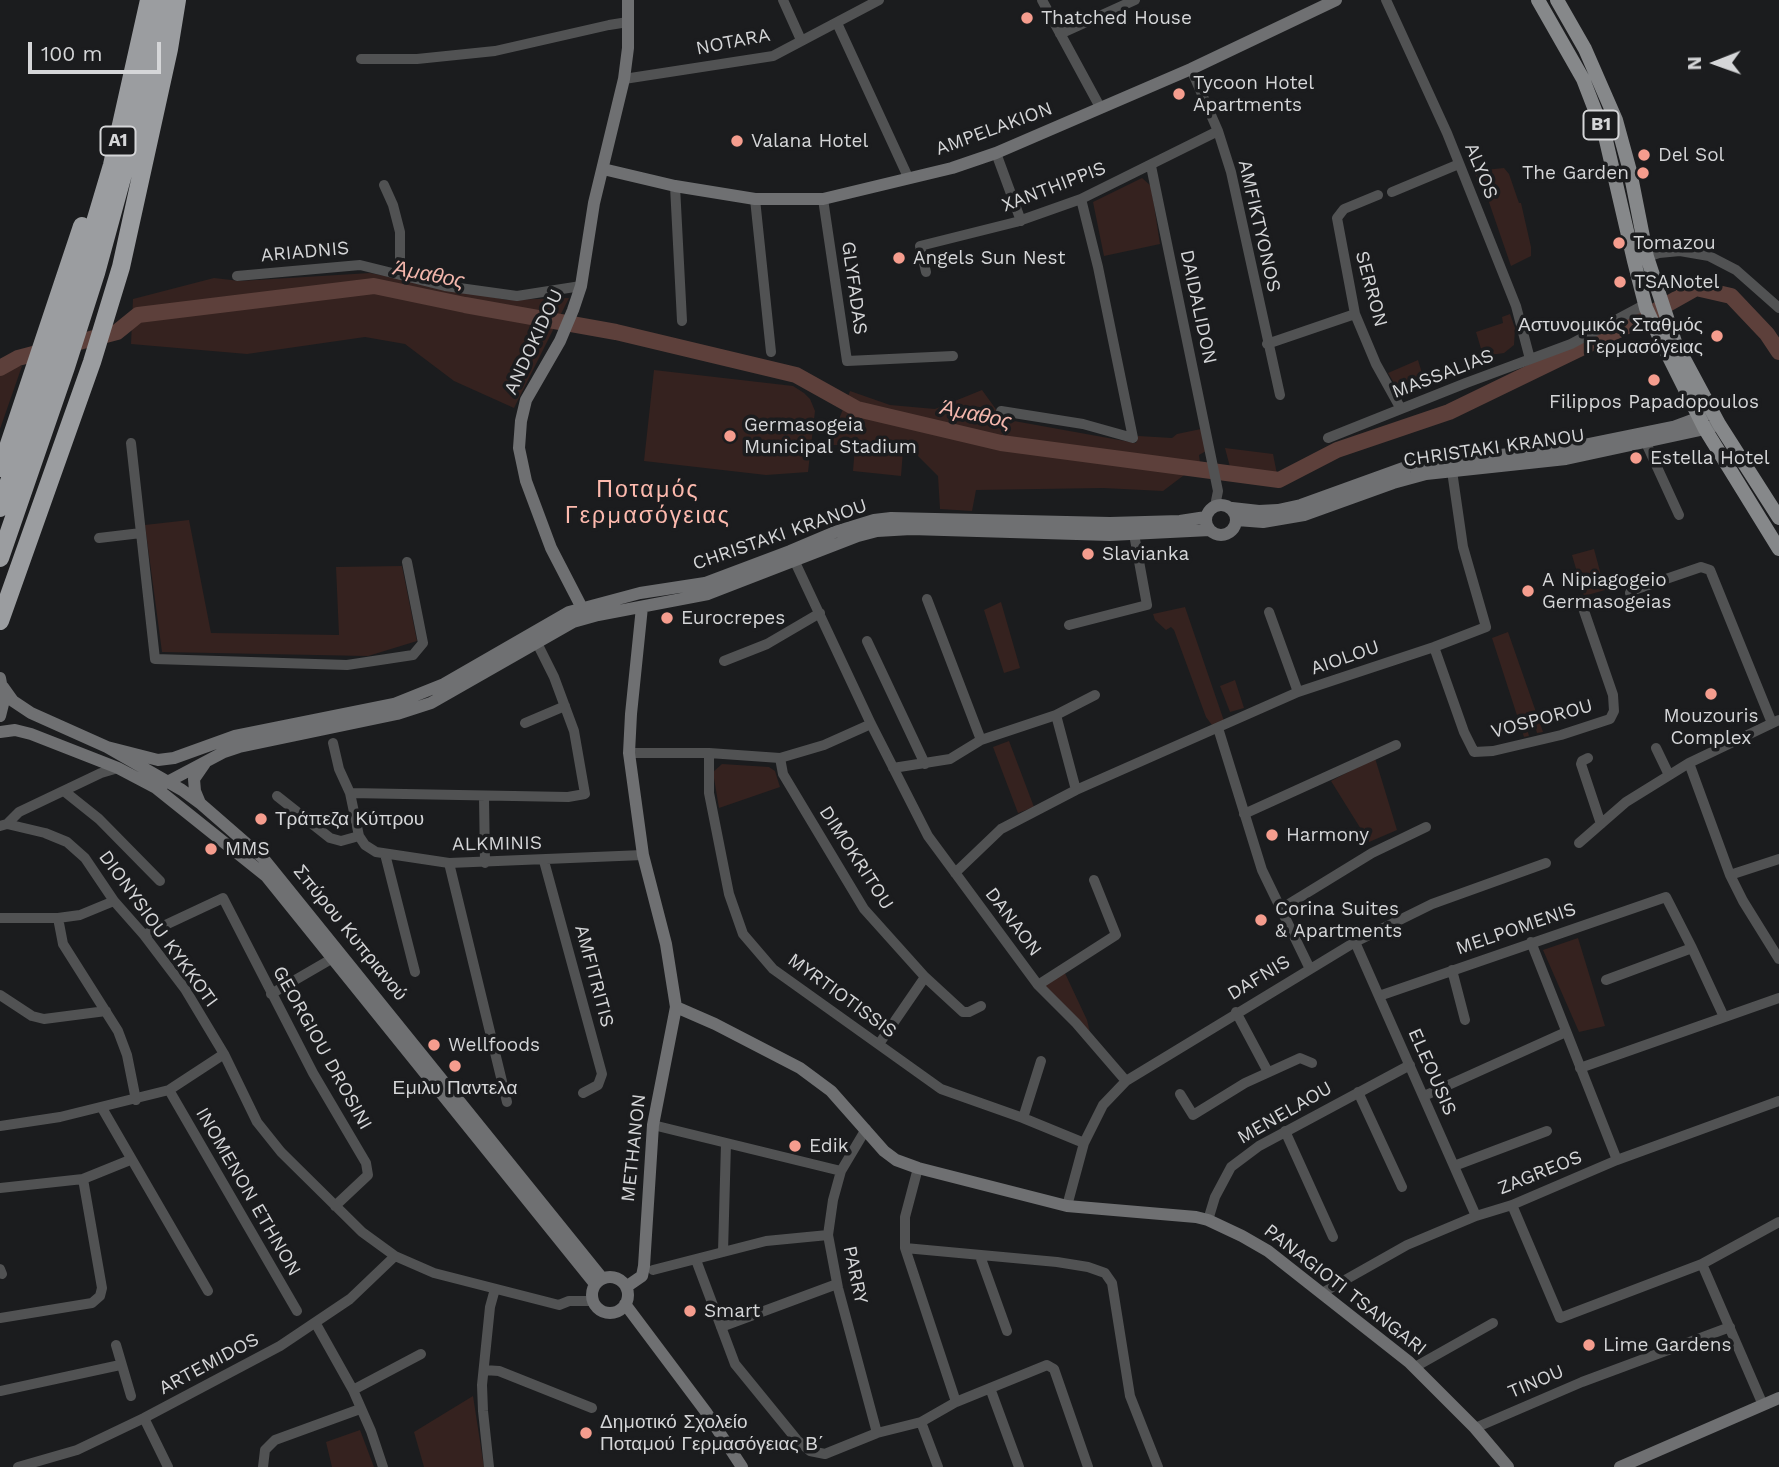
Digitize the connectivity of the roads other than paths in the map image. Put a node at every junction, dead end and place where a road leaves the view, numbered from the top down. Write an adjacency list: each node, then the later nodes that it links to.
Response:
1 (141, 0): 40 (highway)
2 (149, 0): 40 (highway, A1)
3 (163, 0): 73 (highway, A1)
4 (177, 0): 83 (highway)
5 (630, 0): 14 (main road, ANDOKIDOU)
6 (783, 0): 17 (street)
7 (1042, 0): 16 (street)
8 (1134, 0): 16 (street)
9 (1336, 0): 19 (main road, AMPELAKION)
10 (1386, 0): 24 (street, ALYOS)
11 (1538, 0): 36 (main road, B1)
12 (1557, 0): 36 (main road, B1)
13 (876, 1): 15 (street, NOTARA)
14 (628, 22): 18 (street); 20 (main road, ANDOKIDOU)
15 (837, 23): 17 (street, NOTARA); 27 (street)
16 (1060, 34): 21 (street)
17 (801, 40): 20 (street, NOTARA)
18 (361, 59)
19 (1191, 69): 21 (main road, AMPELAKION); 22 (street, AMFIKTYONOS)
20 (624, 79): 26 (main road, ANDOKIDOU)
21 (1100, 107): 23 (main road, AMPELAKION)
22 (1218, 131): 25 (street, XANTHIPPIS); 46 (street, AMFIKTYONOS)
23 (996, 153): 27 (main road, AMPELAKION); 35 (street)
24 (1459, 164): 30 (street); 49 (street, ALYOS)
25 (1151, 166): 34 (street, XANTHIPPIS); 61 (street, DAIDALIDON)
26 (603, 169): 29 (main road, AMPELAKION); 41 (main road, ANDOKIDOU)
27 (908, 177): 33 (main road, AMPELAKION)
28 (384, 185): 38 (street)
29 (675, 186): 32 (main road, AMPELAKION); 45 (street)
30 (1392, 192)
31 (1378, 195): 44 (street, SERRON)
32 (755, 199): 33 (main road, AMPELAKION); 47 (street)
33 (823, 199): 48 (street, GLYFADAS)
34 (1081, 199): 35 (street, XANTHIPPIS); 53 (street)
35 (1020, 220): 37 (street, XANTHIPPIS)
36 (1640, 259): 42 (main road, B1); 43 (street)
37 (926, 272)
38 (400, 275): 39 (street, ARIADNIS); 41 (street, ARIADNIS)
39 (237, 276)
40 (70, 279): 50 (highway)
41 (581, 286): 80 (main road, ANDOKIDOU)
42 (1651, 304): 49 (street, MASSALIAS); 54 (main road, B1)
43 (1779, 308)
44 (1355, 314): 46 (street); 52 (street, SERRON)
45 (682, 321)
46 (1267, 344): 51 (street, AMFIKTYONOS)
47 (771, 352)
48 (953, 356)
49 (1530, 359): 52 (street, MASSALIAS)
50 (38, 376): 59 (highway); 63 (highway)
51 (1280, 395)
52 (1401, 409): 55 (street, MASSALIAS)
53 (1001, 411)
54 (1709, 421): 57 (main road, CHRISTAKI KRANOU); 58 (main road, CHRISTAKI KRANOU); 67 (main road, B1); 72 (main road, B1)
55 (1328, 438)
56 (131, 443): 69 (street)
57 (1646, 443): 60 (main road, CHRISTAKI KRANOU); 65 (street)
58 (1445, 460): 60 (street); 64 (main road, CHRISTAKI KRANOU)
59 (0, 471)
60 (1452, 471): 64 (main road, CHRISTAKI KRANOU); 87 (street, AIOLOU)
61 (1218, 491): 62 (street); 64 (street)
62 (1215, 506): 64 (main road); 66 (main road)
63 (0, 508)
64 (1232, 512): 68 (main road)
65 (1679, 515)
66 (1206, 517): 68 (main road); 77 (main road, CHRISTAKI KRANOU)
67 (1779, 518)
68 (1210, 530): 70 (main road, CHRISTAKI KRANOU)
69 (141, 533): 71 (street); 74 (street)
70 (1133, 534): 75 (main road, CHRISTAKI KRANOU); 84 (street)
71 (99, 538)
72 (1779, 549)
73 (0, 558)
74 (407, 562)
75 (795, 562): 77 (main road, CHRISTAKI KRANOU); 82 (street, DANAON)
76 (1630, 593): 95 (street)
77 (641, 600): 80 (main road, CHRISTAKI KRANOU); 86 (main road, CHRISTAKI KRANOU); 105 (main road)
78 (927, 600): 100 (street)
79 (1582, 605): 87 (street, VOSPOROU)
80 (582, 608): 103 (main road, CHRISTAKI KRANOU)
81 (1269, 612): 90 (street)
82 (820, 613): 88 (street); 97 (street, DANAON)
83 (0, 621)
84 (1069, 625)
85 (867, 641): 111 (street)
86 (537, 643): 92 (street); 109 (main road, CHRISTAKI KRANOU)
87 (1434, 647): 90 (street, AIOLOU)
88 (724, 661)
89 (1, 683): 94 (main road); 103 (main road, Σπύρου Κυπριανού)
90 (1298, 692): 98 (street, AIOLOU)
91 (1095, 695): 93 (street)
92 (565, 706): 96 (street); 121 (street)
93 (1056, 715): 100 (street); 117 (street)
94 (0, 716)
95 (1776, 721): 110 (street)
96 (525, 723)
97 (871, 724): 107 (street); 113 (street, DANAON)
98 (1218, 728): 117 (street, AIOLOU); 123 (street)
99 (0, 732): 112 (main road, Σπύρου Κυπριανού)
100 (981, 740): 111 (street)
101 (333, 743): 119 (street)
102 (1396, 745): 123 (street)
103 (107, 747): 115 (main road, Σπύρου Κυπριανού)
104 (1656, 748): 114 (street)
105 (629, 753): 106 (street); 130 (main road)
106 (709, 753): 107 (street); 167 (street, MYRTIOTISSIS)
107 (780, 758): 153 (street, DIMOKRITOU)
108 (1588, 758): 124 (street)
109 (208, 760): 115 (main road, CHRISTAKI KRANOU); 122 (main road)
110 (1689, 762): 114 (street); 137 (street)
111 (925, 764): 113 (street)
112 (118, 768): 116 (main road, Σπύρου Κυπριανού); 118 (street)
113 (893, 768): 136 (street, DANAON)
114 (1669, 775): 124 (street)
115 (169, 782): 116 (main road, CHRISTAKI KRANOU); 122 (main road, Σπύρου Κυπριανού)
116 (156, 788): 148 (main road, Σπύρου Κυπριανού)
117 (1076, 790): 136 (street, AIOLOU)
118 (64, 791): 125 (street); 139 (street)
119 (350, 793): 121 (street); 127 (street)
120 (277, 796): 127 (street)
121 (484, 797): 134 (street)
122 (201, 804): 215 (main road, Σπύρου Κυπριανού)
123 (1244, 814): 141 (street)
124 (1601, 824): 128 (street)
125 (4, 825): 140 (street, DIONYSIOU KYKKOTI)
126 (1426, 827): 141 (street)
127 (359, 836): 129 (street, ALKMINIS)
128 (1579, 843)
129 (386, 854): 133 (street, ALKMINIS); 152 (street)
130 (643, 855): 132 (street, ALKMINIS); 161 (main road)
131 (1779, 859): 137 (street)
132 (544, 860): 134 (street, ALKMINIS); 177 (street, AMFITRITIS)
133 (449, 863): 134 (street, ALKMINIS); 182 (street)
134 (485, 863)
135 (1546, 863): 145 (street, DAFNIS)
136 (955, 873): 155 (street, DANAON)
137 (1730, 875): 149 (street)
138 (1094, 880): 155 (street)
139 (160, 881)
140 (114, 901): 143 (street); 144 (street, DIONYSIOU KYKKOTI)
141 (1279, 910): 150 (street)
142 (0, 918): 143 (street)
143 (58, 918): 162 (street)
144 (144, 935): 156 (street, GEORGIOU DROSINI); 168 (street, DIONYSIOU KYKKOTI)
145 (1355, 942): 150 (street, DAFNIS); 158 (street, ELEOUSIS)
146 (1531, 942): 147 (street, MELPOMENIS); 151 (street, MELPOMENIS); 166 (street)
147 (1692, 948): 154 (street); 164 (street)
148 (333, 958): 156 (street); 215 (main road, Σπύρου Κυπριανού)
149 (1779, 959)
150 (1310, 969): 163 (street, DAFNIS)
151 (1452, 970): 158 (street, MELPOMENIS); 165 (street)
152 (415, 972)
153 (925, 977): 160 (street, DIMOKRITOU); 167 (street)
154 (1606, 979)
155 (1038, 985): 174 (street, DANAON)
156 (271, 994): 201 (street, GEORGIOU DROSINI)
157 (0, 995): 162 (street)
158 (1379, 996): 171 (street, ELEOUSIS)
159 (1779, 998): 164 (street)
160 (981, 1006)
161 (676, 1007): 185 (main road, METHANON); 187 (main road, PANAGIOTI TSANGARI)
162 (106, 1011): 180 (street)
163 (1236, 1012): 173 (street); 174 (street, DAFNIS)
164 (1724, 1017): 172 (street)
165 (1465, 1020)
166 (1566, 1032): 172 (street); 179 (street)
167 (879, 1044): 184 (street, MYRTIOTISSIS)
168 (224, 1054): 175 (street); 201 (street, DIONYSIOU KYKKOTI)
169 (1041, 1060): 184 (street)
170 (1312, 1063): 173 (street)
171 (1410, 1065): 176 (street, MENELAOU); 179 (street, ELEOUSIS)
172 (1580, 1068): 193 (street)
173 (1268, 1072): 178 (street)
174 (1126, 1081): 191 (street, DAFNIS)
175 (169, 1090): 180 (street); 223 (street, INOMENON ETHNON)
176 (1358, 1092): 188 (street, MENELAOU); 198 (street)
177 (583, 1093)
178 (1180, 1094)
179 (1424, 1096): 194 (street, ELEOUSIS)
180 (136, 1100): 183 (street)
181 (1779, 1101): 193 (street, ZAGREOS)
182 (507, 1102)
183 (102, 1108): 186 (street); 192 (street)
184 (1023, 1118): 191 (street, MYRTIOTISSIS)
185 (653, 1125): 190 (street); 217 (main road, METHANON)
186 (3, 1126)
187 (866, 1129): 195 (main road, PANAGIOTI TSANGARI); 196 (street, PARRY)
188 (1285, 1131): 204 (street, MENELAOU); 207 (street)
189 (1547, 1131): 194 (street)
190 (726, 1143): 196 (street); 209 (street)
191 (1084, 1143): 202 (street, DAFNIS)
192 (130, 1160): 197 (street); 219 (street)
193 (1617, 1160): 200 (street, ZAGREOS)
194 (1454, 1166): 203 (street, ELEOUSIS)
195 (918, 1168): 202 (main road, PANAGIOTI TSANGARI); 208 (street)
196 (841, 1171): 206 (street, PARRY)
197 (83, 1179): 199 (street); 224 (street)
198 (1402, 1187)
199 (0, 1188)
200 (1512, 1205): 203 (street, ZAGREOS); 213 (street)
201 (335, 1206): 210 (street, DIONYSIOU KYKKOTI)
202 (1067, 1206): 204 (main road, PANAGIOTI TSANGARI)
203 (1476, 1216): 220 (street, ZAGREOS)
204 (1208, 1220): 220 (main road, PANAGIOTI TSANGARI)
205 (1779, 1222): 213 (street)
206 (828, 1235): 209 (street); 216 (street, PARRY)
207 (1333, 1237)
208 (905, 1248): 211 (street); 240 (street)
209 (723, 1252): 212 (street)
210 (395, 1256): 218 (street, DIONYSIOU KYKKOTI); 226 (street, ARTEMIDOS)
211 (980, 1256): 229 (street); 259 (street)
212 (696, 1260): 214 (street); 227 (street)
213 (1702, 1264): 228 (street)
214 (653, 1270)
215 (598, 1281): 217 (main road); 221 (main road)
216 (837, 1284): 227 (street); 247 (street, PARRY)
217 (626, 1287): 222 (main road)
218 (495, 1289): 221 (street, DIONYSIOU KYKKOTI); 234 (street)
219 (208, 1292)
220 (1322, 1293): 233 (main road, PANAGIOTI TSANGARI)
221 (593, 1301): 222 (main road)
222 (622, 1307): 254 (main road); 255 (main road)
223 (297, 1311)
224 (0, 1318)
225 (1493, 1323): 233 (street)
226 (316, 1324): 236 (street); 244 (street, ARTEMIDOS)
227 (721, 1327): 247 (street)
228 (1730, 1327): 241 (street); 246 (street, TINOU)
229 (1007, 1331)
230 (116, 1345): 232 (street)
231 (421, 1354): 236 (street)
232 (120, 1365): 237 (street); 238 (street)
233 (1415, 1367): 246 (main road, PANAGIOTI TSANGARI)
234 (484, 1370): 242 (street); 253 (street)
235 (989, 1388): 240 (street); 257 (street); 258 (street)
236 (353, 1390): 243 (street)
237 (0, 1391)
238 (131, 1396)
239 (1779, 1398): 241 (main road)
240 (956, 1402): 245 (street)
241 (1763, 1405): 248 (main road)
242 (592, 1408)
243 (360, 1409): 251 (street); 252 (street)
244 (144, 1418): 249 (street, ARTEMIDOS); 250 (street)
245 (921, 1422): 247 (street); 256 (street)
246 (1475, 1428): 260 (main road, PANAGIOTI TSANGARI)
247 (877, 1433)
248 (1626, 1466)
249 (18, 1467)
250 (167, 1467)
251 (263, 1467)
252 (383, 1467)
253 (489, 1467)
254 (736, 1467)
255 (743, 1467)
256 (938, 1467)
257 (1019, 1467)
258 (1088, 1467)
259 (1158, 1467)
260 (1508, 1467)

